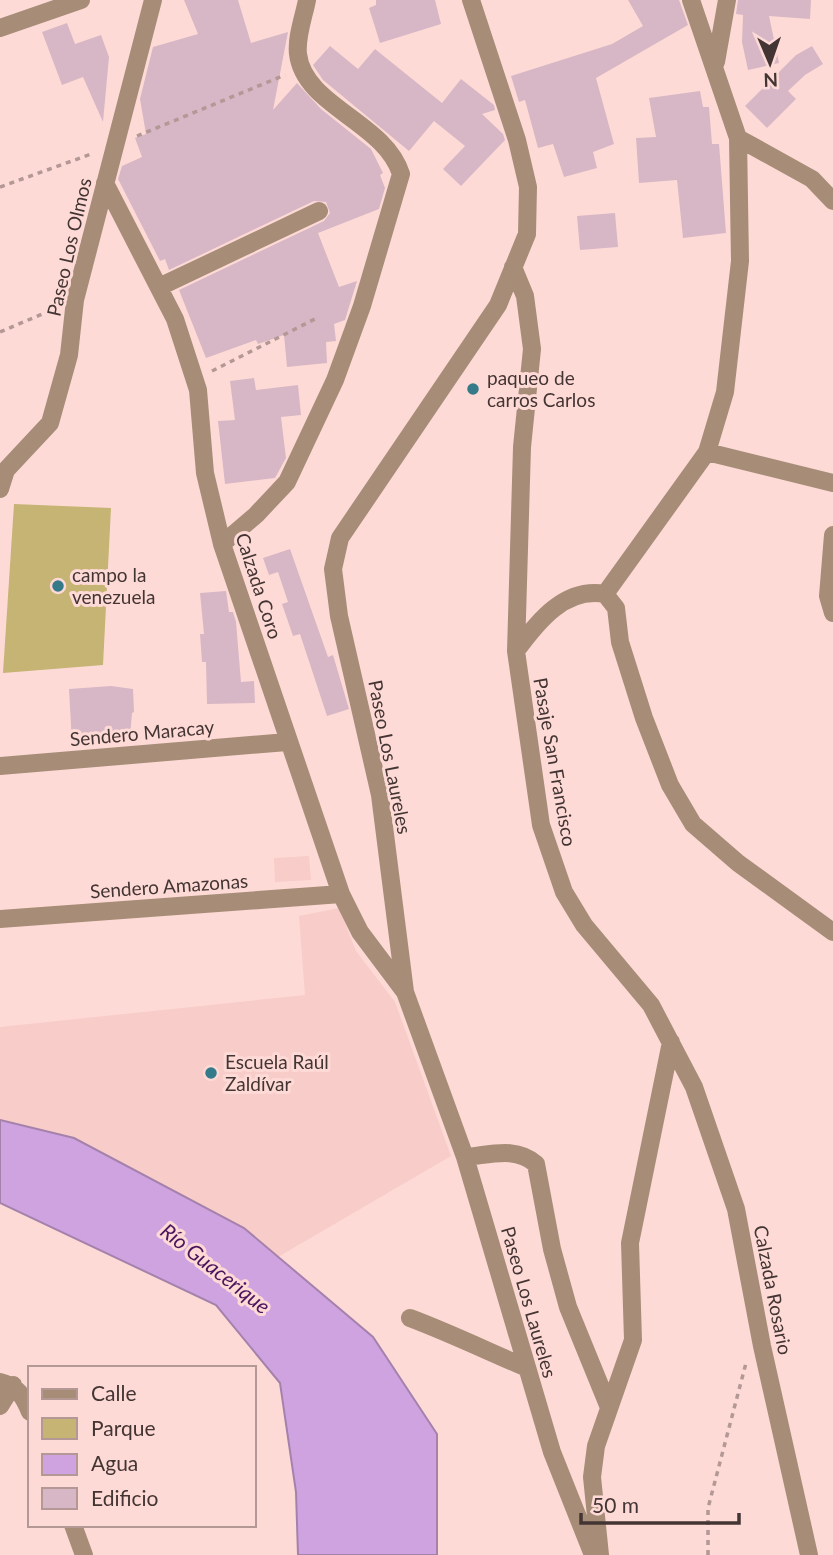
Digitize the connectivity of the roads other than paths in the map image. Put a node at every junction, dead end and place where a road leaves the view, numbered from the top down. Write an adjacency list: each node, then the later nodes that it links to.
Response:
1 (81, 0): 7 (street)
2 (153, 0): 10 (street, Paseo Los Olmos)
3 (307, 0): 20 (street)
4 (471, 0): 13 (street, Paseo Los Laureles)
5 (691, 0): 8 (street)
6 (727, 0): 8 (street)
7 (0, 28)
8 (716, 65): 9 (street)
9 (738, 138): 11 (street); 15 (street)
10 (104, 183): 14 (street, Calzada Coro); 16 (street, Paseo Los Olmos)
11 (833, 201)
12 (319, 211): 14 (street)
13 (513, 267): 23 (street, Pasaje San Francisco); 29 (street, Paseo Los Laureles)
14 (159, 287): 20 (street, Calzada Coro)
15 (707, 452): 17 (street); 21 (street)
16 (3, 465): 18 (street, Paseo Los Olmos)
17 (833, 483)
18 (0, 489)
19 (833, 535): 22 (street)
20 (222, 544): 24 (street, Calzada Coro)
21 (605, 594): 23 (street); 28 (street)
22 (833, 613)
23 (516, 651): 30 (street, Pasaje San Francisco)
24 (287, 742): 25 (street, Sendero Maracay); 26 (street, Calzada Coro)
25 (0, 766)
26 (341, 894): 27 (street, Sendero Amazonas); 29 (street, Calzada Coro)
27 (0, 919)
28 (833, 932)
29 (405, 992): 31 (street, Paseo Los Laureles)
30 (671, 1042): 35 (street); 42 (street, Calzada Rosario)
31 (465, 1157): 33 (street, Paseo Los Laureles); 35 (street)
32 (410, 1318): 33 (street)
33 (527, 1368): 40 (street, Paseo Los Laureles)
34 (6, 1383): 36 (street); 37 (street)
35 (608, 1405): 41 (street)
36 (0, 1406)
37 (28, 1407)
38 (74, 1527): 39 (street)
39 (84, 1555)
40 (593, 1555)
41 (600, 1555)
42 (808, 1555)

